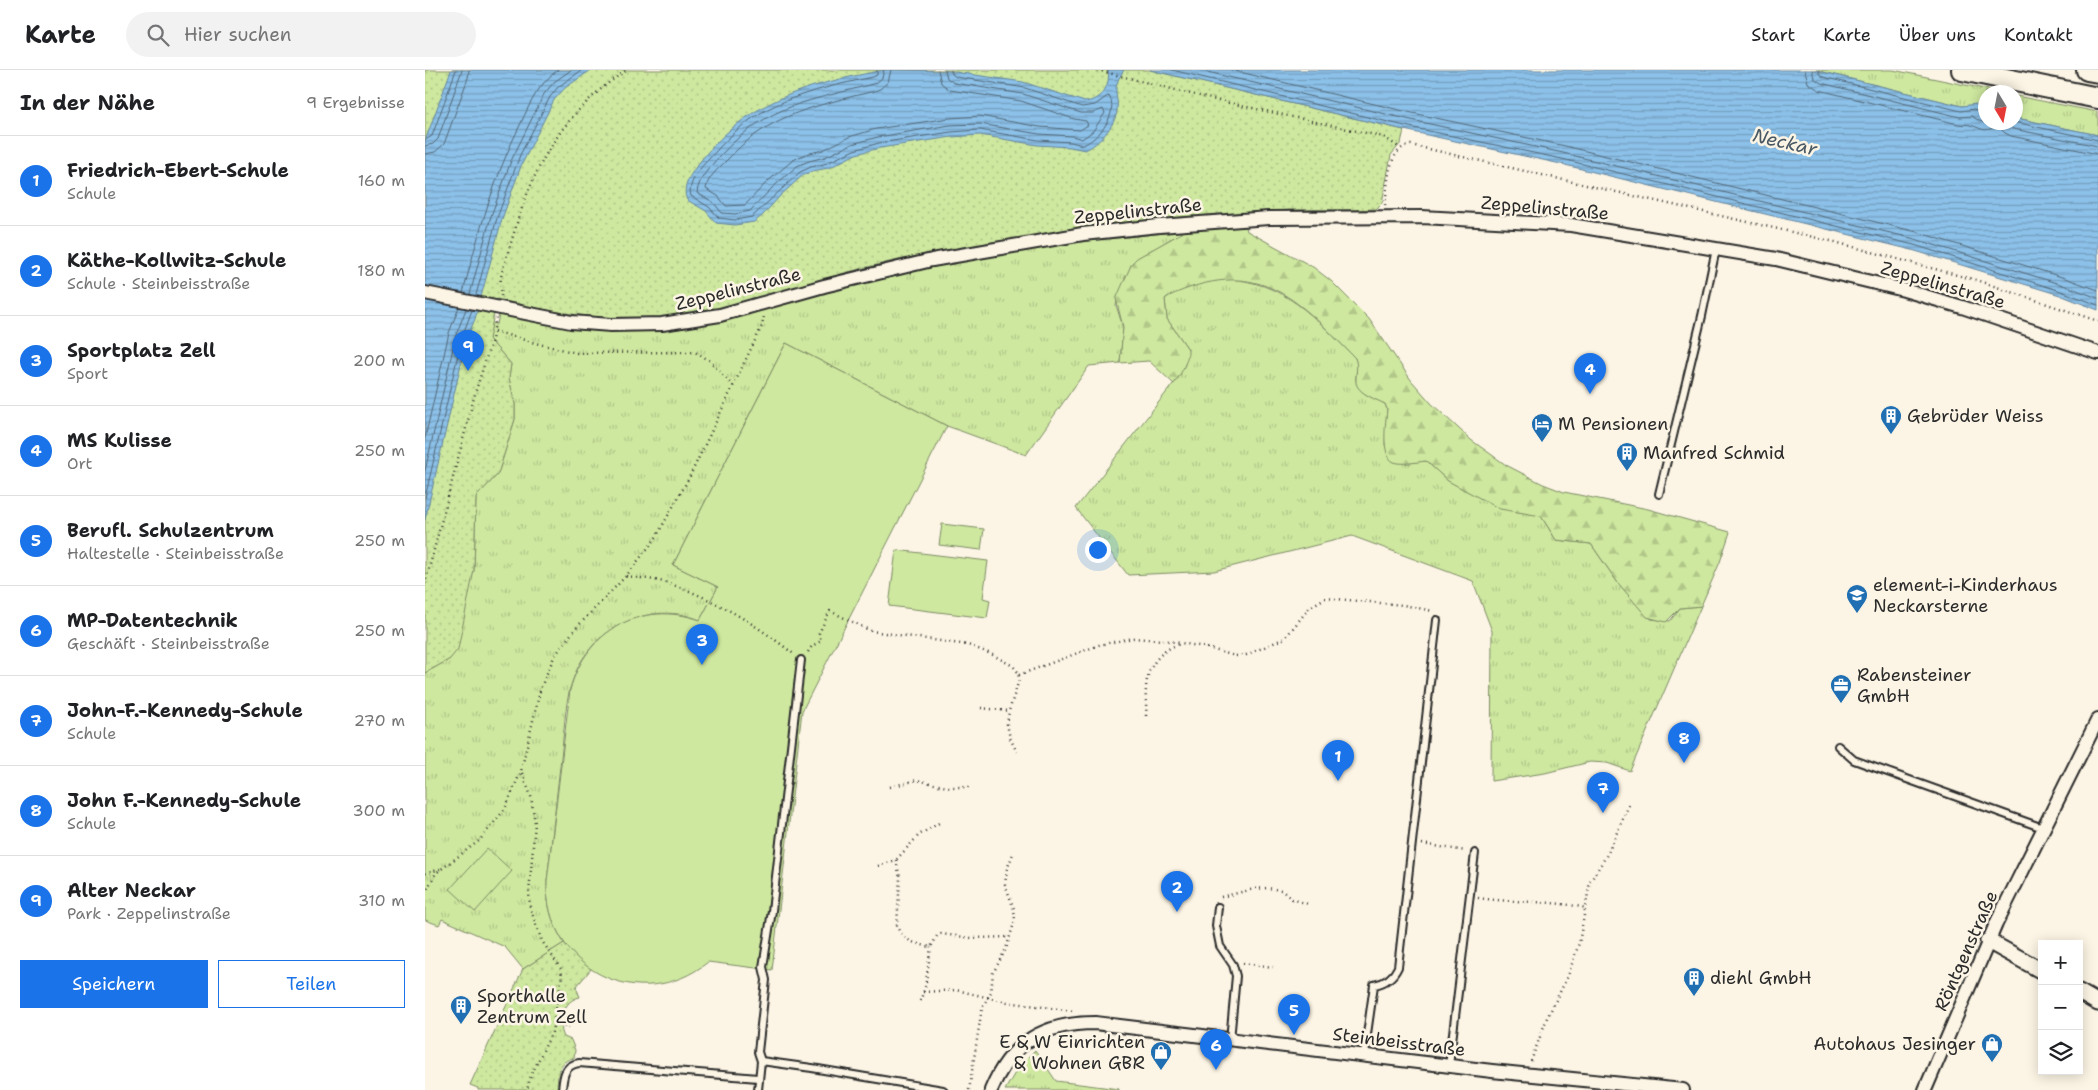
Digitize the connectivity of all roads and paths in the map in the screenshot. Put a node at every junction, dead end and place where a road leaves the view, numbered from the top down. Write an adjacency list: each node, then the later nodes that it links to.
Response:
1 (627, 70): 12 (path)
2 (1098, 70): 7 (path)
3 (1962, 70): 6 (highway)
4 (2087, 70): 5 (highway)
5 (2098, 72)
6 (2098, 98)
7 (1400, 148): 8 (path); 13 (path)
8 (1383, 217): 9 (street, Zeppelinstraße); 11 (street, Zeppelinstraße)
9 (1716, 249): 14 (street, Zeppelinstraße); 16 (lane)
10 (425, 293): 12 (street, Zeppelinstraße)
11 (766, 302): 12 (street, Zeppelinstraße); 15 (path)
12 (493, 307)
13 (2098, 321)
14 (2098, 353)
15 (734, 386): 17 (path); 18 (path)
16 (1659, 494)
17 (626, 576): 21 (path); 29 (path)
18 (425, 584)
19 (1437, 620): 20 (path); 35 (lane)
20 (1184, 644): 22 (path); 25 (path)
21 (801, 660): 22 (path); 62 (lane)
22 (1019, 675): 24 (path)
23 (981, 708): 24 (path)
24 (1009, 711): 28 (path)
25 (1145, 716)
26 (2098, 719): 34 (street, Röntgenstraße)
27 (1838, 746): 34 (lane)
28 (1017, 752)
29 (521, 771): 40 (path); 58 (path)
30 (969, 787): 31 (path)
31 (890, 788)
32 (1629, 804): 46 (path)
33 (939, 823): 38 (path)
34 (2043, 828): 48 (street, Röntgenstraße)
35 (1411, 842): 36 (path); 61 (lane)
36 (1475, 852): 43 (lane)
37 (1013, 854): 47 (path)
38 (896, 860): 39 (path); 49 (path)
39 (878, 866)
40 (441, 869): 41 (path); 42 (path)
41 (425, 874)
42 (425, 893)
43 (1470, 897): 46 (path); 63 (lane)
44 (1308, 904): 45 (path)
45 (1218, 907): 50 (lane)
46 (1586, 908): 64 (path)
47 (1010, 938): 49 (path); 55 (path)
48 (1988, 940): 52 (street); 73 (street, Röntgenstraße)
49 (931, 947): 53 (path)
50 (1227, 957): 51 (path); 60 (lane)
51 (1273, 967)
52 (2038, 969)
53 (923, 992): 55 (path); 56 (path)
54 (2083, 994): 57 (street)
55 (988, 998): 70 (path)
56 (920, 1001)
57 (2098, 1003)
58 (554, 1024): 59 (path); 66 (path)
59 (569, 1028)
60 (1230, 1040): 61 (street, Steinbeisstraße); 71 (street, Steinbeisstraße)
61 (1364, 1055): 63 (street, Steinbeisstraße)
62 (761, 1062): 65 (lane); 69 (lane)
63 (1449, 1066): 64 (street, Steinbeisstraße)
64 (1529, 1075): 72 (street, Steinbeisstraße)
65 (758, 1078): 67 (lane); 68 (lane)
66 (527, 1090)
67 (562, 1090)
68 (758, 1090)
69 (943, 1090)
70 (969, 1090)
71 (991, 1090)
72 (1683, 1090)
73 (1925, 1090)

